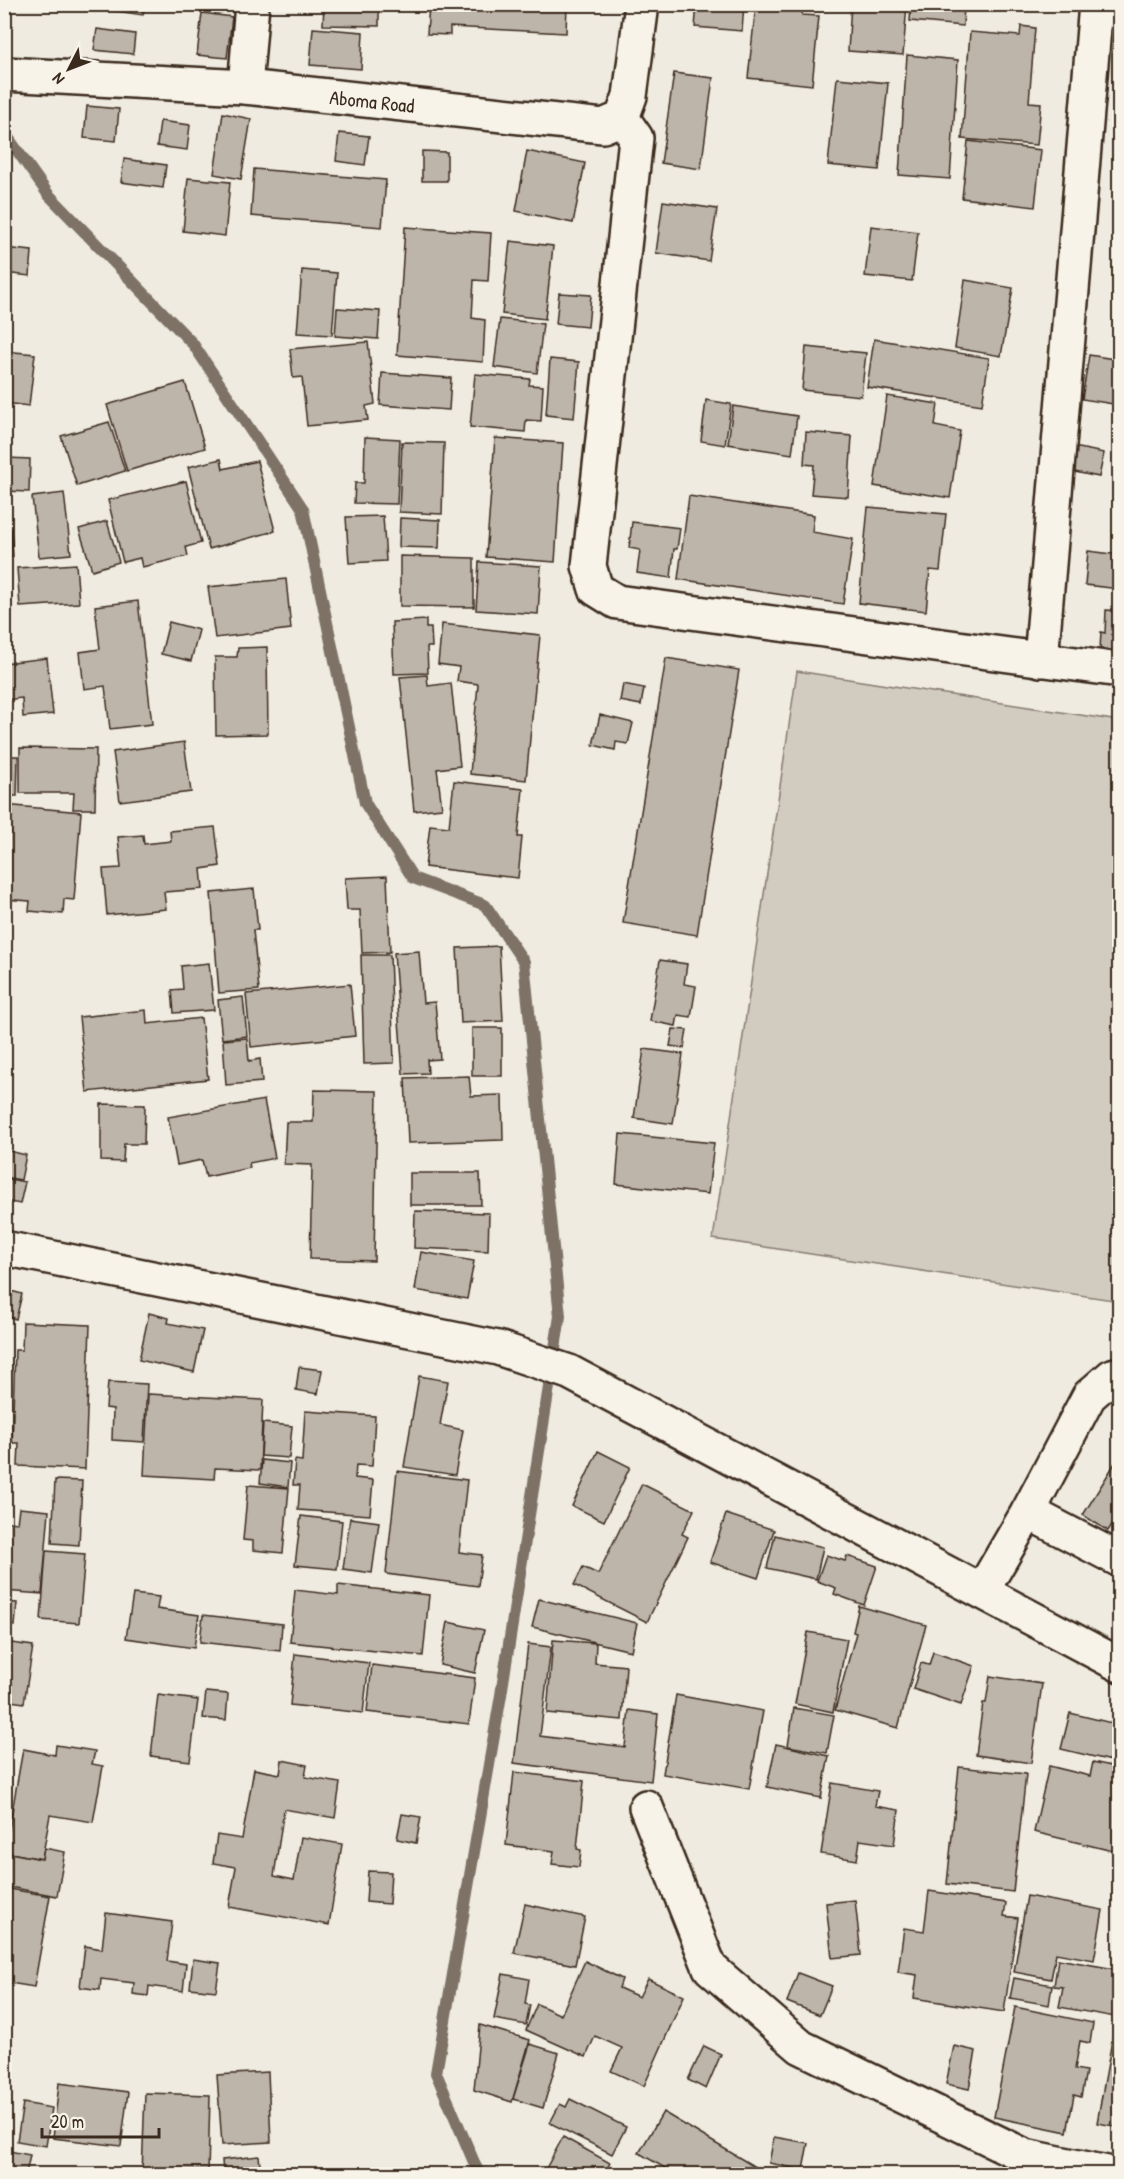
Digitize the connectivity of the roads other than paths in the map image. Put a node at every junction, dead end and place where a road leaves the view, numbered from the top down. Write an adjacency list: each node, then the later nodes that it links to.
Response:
1 (252, 4): 5 (street)
2 (642, 4): 6 (street)
3 (1096, 4): 7 (street)
4 (6, 74): 5 (street, Aboma Road)
5 (245, 87): 6 (street, Aboma Road)
6 (622, 118): 7 (street)
7 (1041, 660): 8 (street)
8 (1119, 670)
9 (4, 1248): 13 (street)
10 (1119, 1374): 11 (street)
11 (1028, 1512): 12 (street); 13 (street)
12 (1119, 1560)
13 (982, 1591): 14 (street)
14 (1119, 1665)
15 (646, 1807): 16 (street)
16 (1112, 2175)

